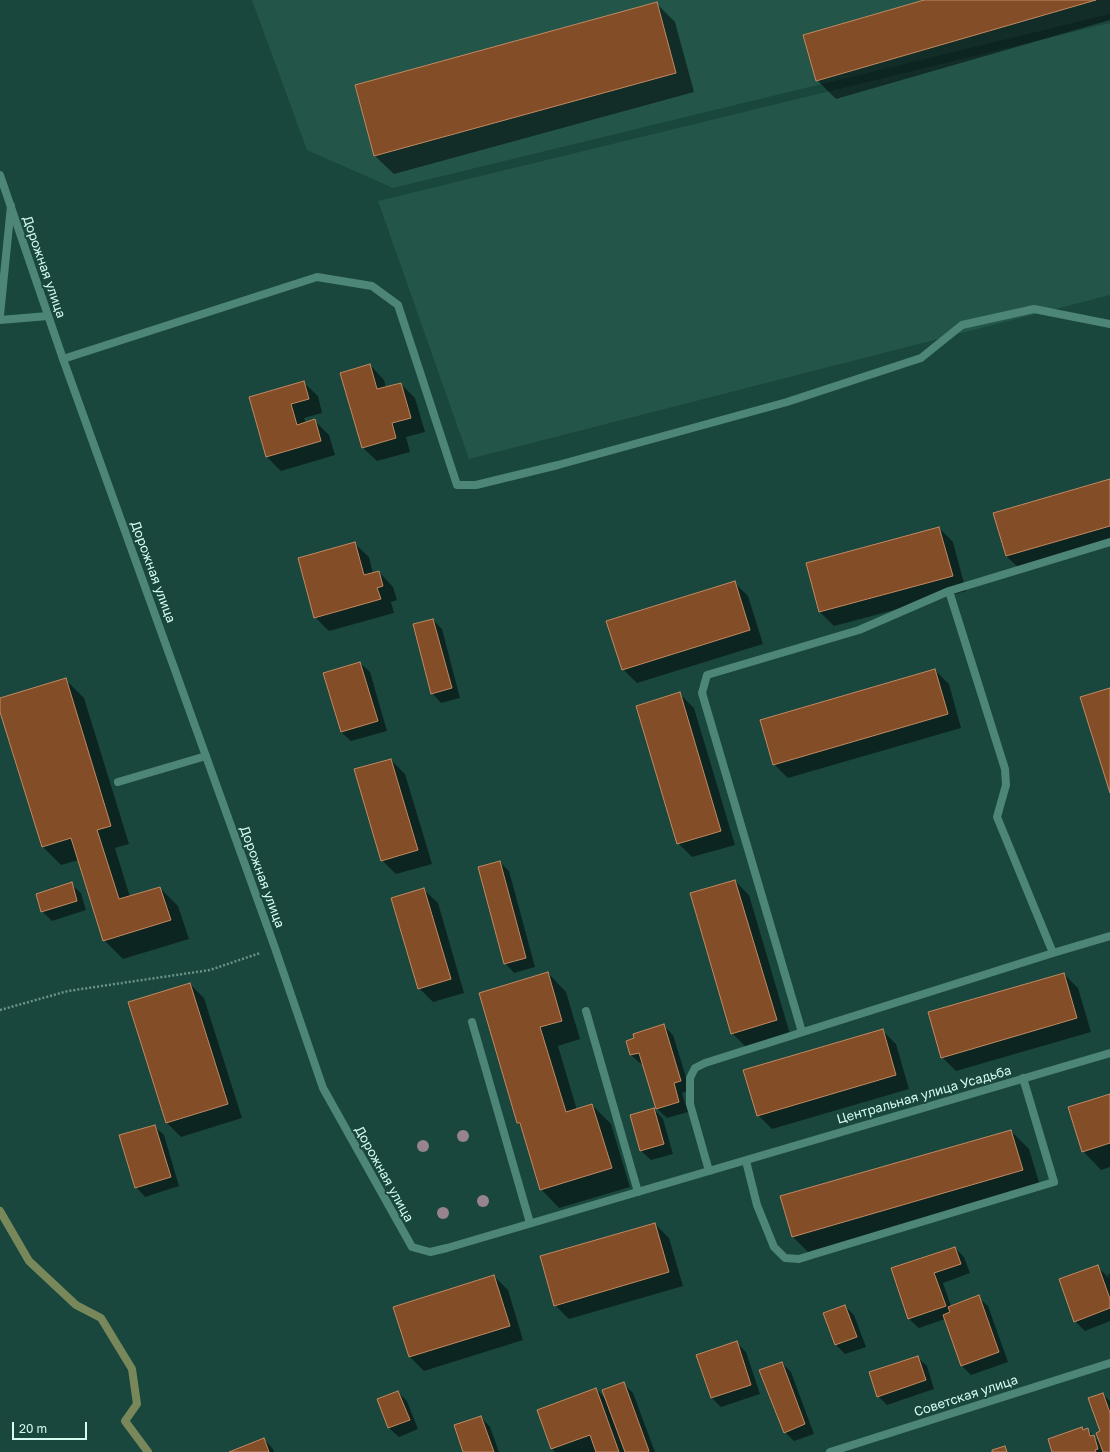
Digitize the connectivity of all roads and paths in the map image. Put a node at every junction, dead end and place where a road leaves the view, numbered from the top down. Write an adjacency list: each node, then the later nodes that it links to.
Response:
1 (0, 175): 2 (street, Дорожная улица)
2 (11, 206): 3 (street); 4 (street, Дорожная улица)
3 (0, 315)
4 (48, 316): 5 (street); 7 (street, Дорожная улица)
5 (0, 320)
6 (1110, 324): 7 (street)
7 (63, 359): 10 (street, Дорожная улица)
8 (1110, 542): 9 (street)
9 (949, 591): 14 (street); 18 (street)
10 (206, 756): 11 (street); 13 (street, Дорожная улица)
11 (118, 782)
12 (1110, 936): 14 (street)
13 (275, 948): 15 (path); 24 (street, Дорожная улица)
14 (1053, 953): 18 (street)
15 (0, 1010)
16 (586, 1011): 23 (street)
17 (472, 1022): 24 (street)
18 (802, 1032): 22 (street)
19 (1110, 1053): 20 (street, Центральная улица Усадьба)
20 (1023, 1078): 21 (street, Центральная улица Усадьба); 21 (street)
21 (746, 1161): 22 (street, Дорожная улица)
22 (709, 1171): 23 (street, Дорожная улица)
23 (638, 1192): 24 (street, Дорожная улица)
24 (530, 1223)
25 (1110, 1363): 26 (street, Советская улица)
26 (830, 1452)

